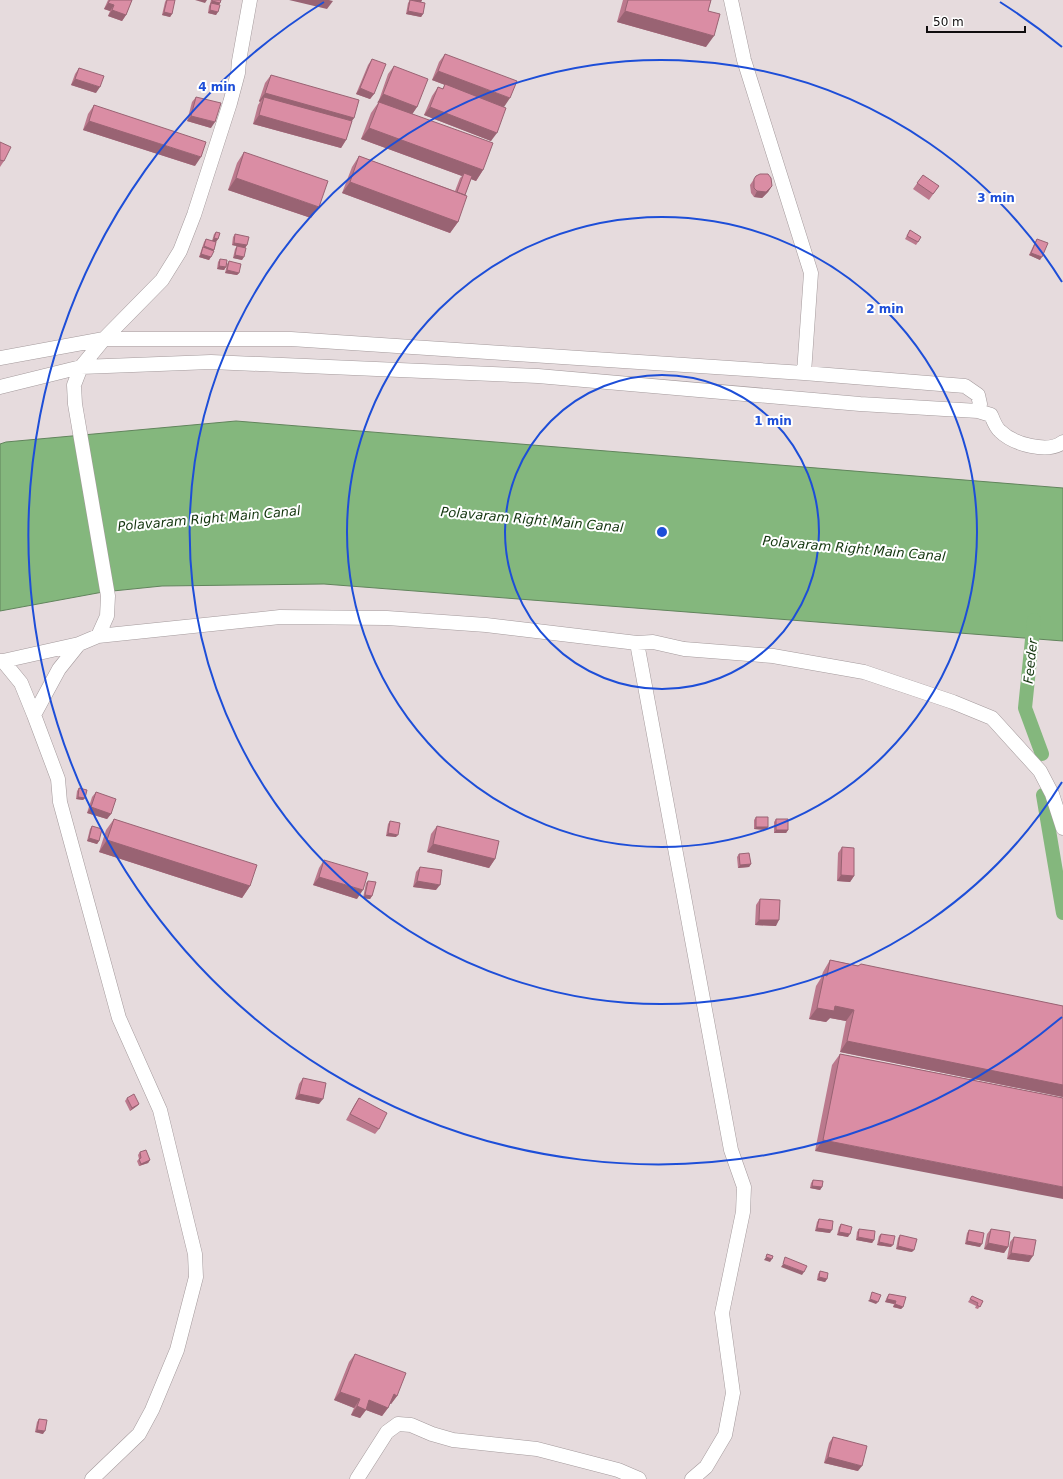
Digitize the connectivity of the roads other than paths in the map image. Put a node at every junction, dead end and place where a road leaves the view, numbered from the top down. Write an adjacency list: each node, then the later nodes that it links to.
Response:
1 (250, 0): 3 (street)
2 (731, 0): 6 (street)
3 (104, 339): 4 (street); 5 (street); 6 (street)
4 (0, 358)
5 (81, 367): 7 (street); 8 (street); 10 (street)
6 (804, 373): 8 (street)
7 (0, 387)
8 (978, 411): 9 (street)
9 (1063, 442)
10 (98, 636): 11 (street); 12 (street)
11 (637, 642): 15 (street); 19 (street)
12 (79, 644): 13 (street); 14 (street)
13 (1, 661): 14 (street)
14 (34, 715): 16 (street)
15 (1063, 828)
16 (92, 1479)
17 (357, 1479): 18 (street)
18 (639, 1479)
19 (692, 1479)

